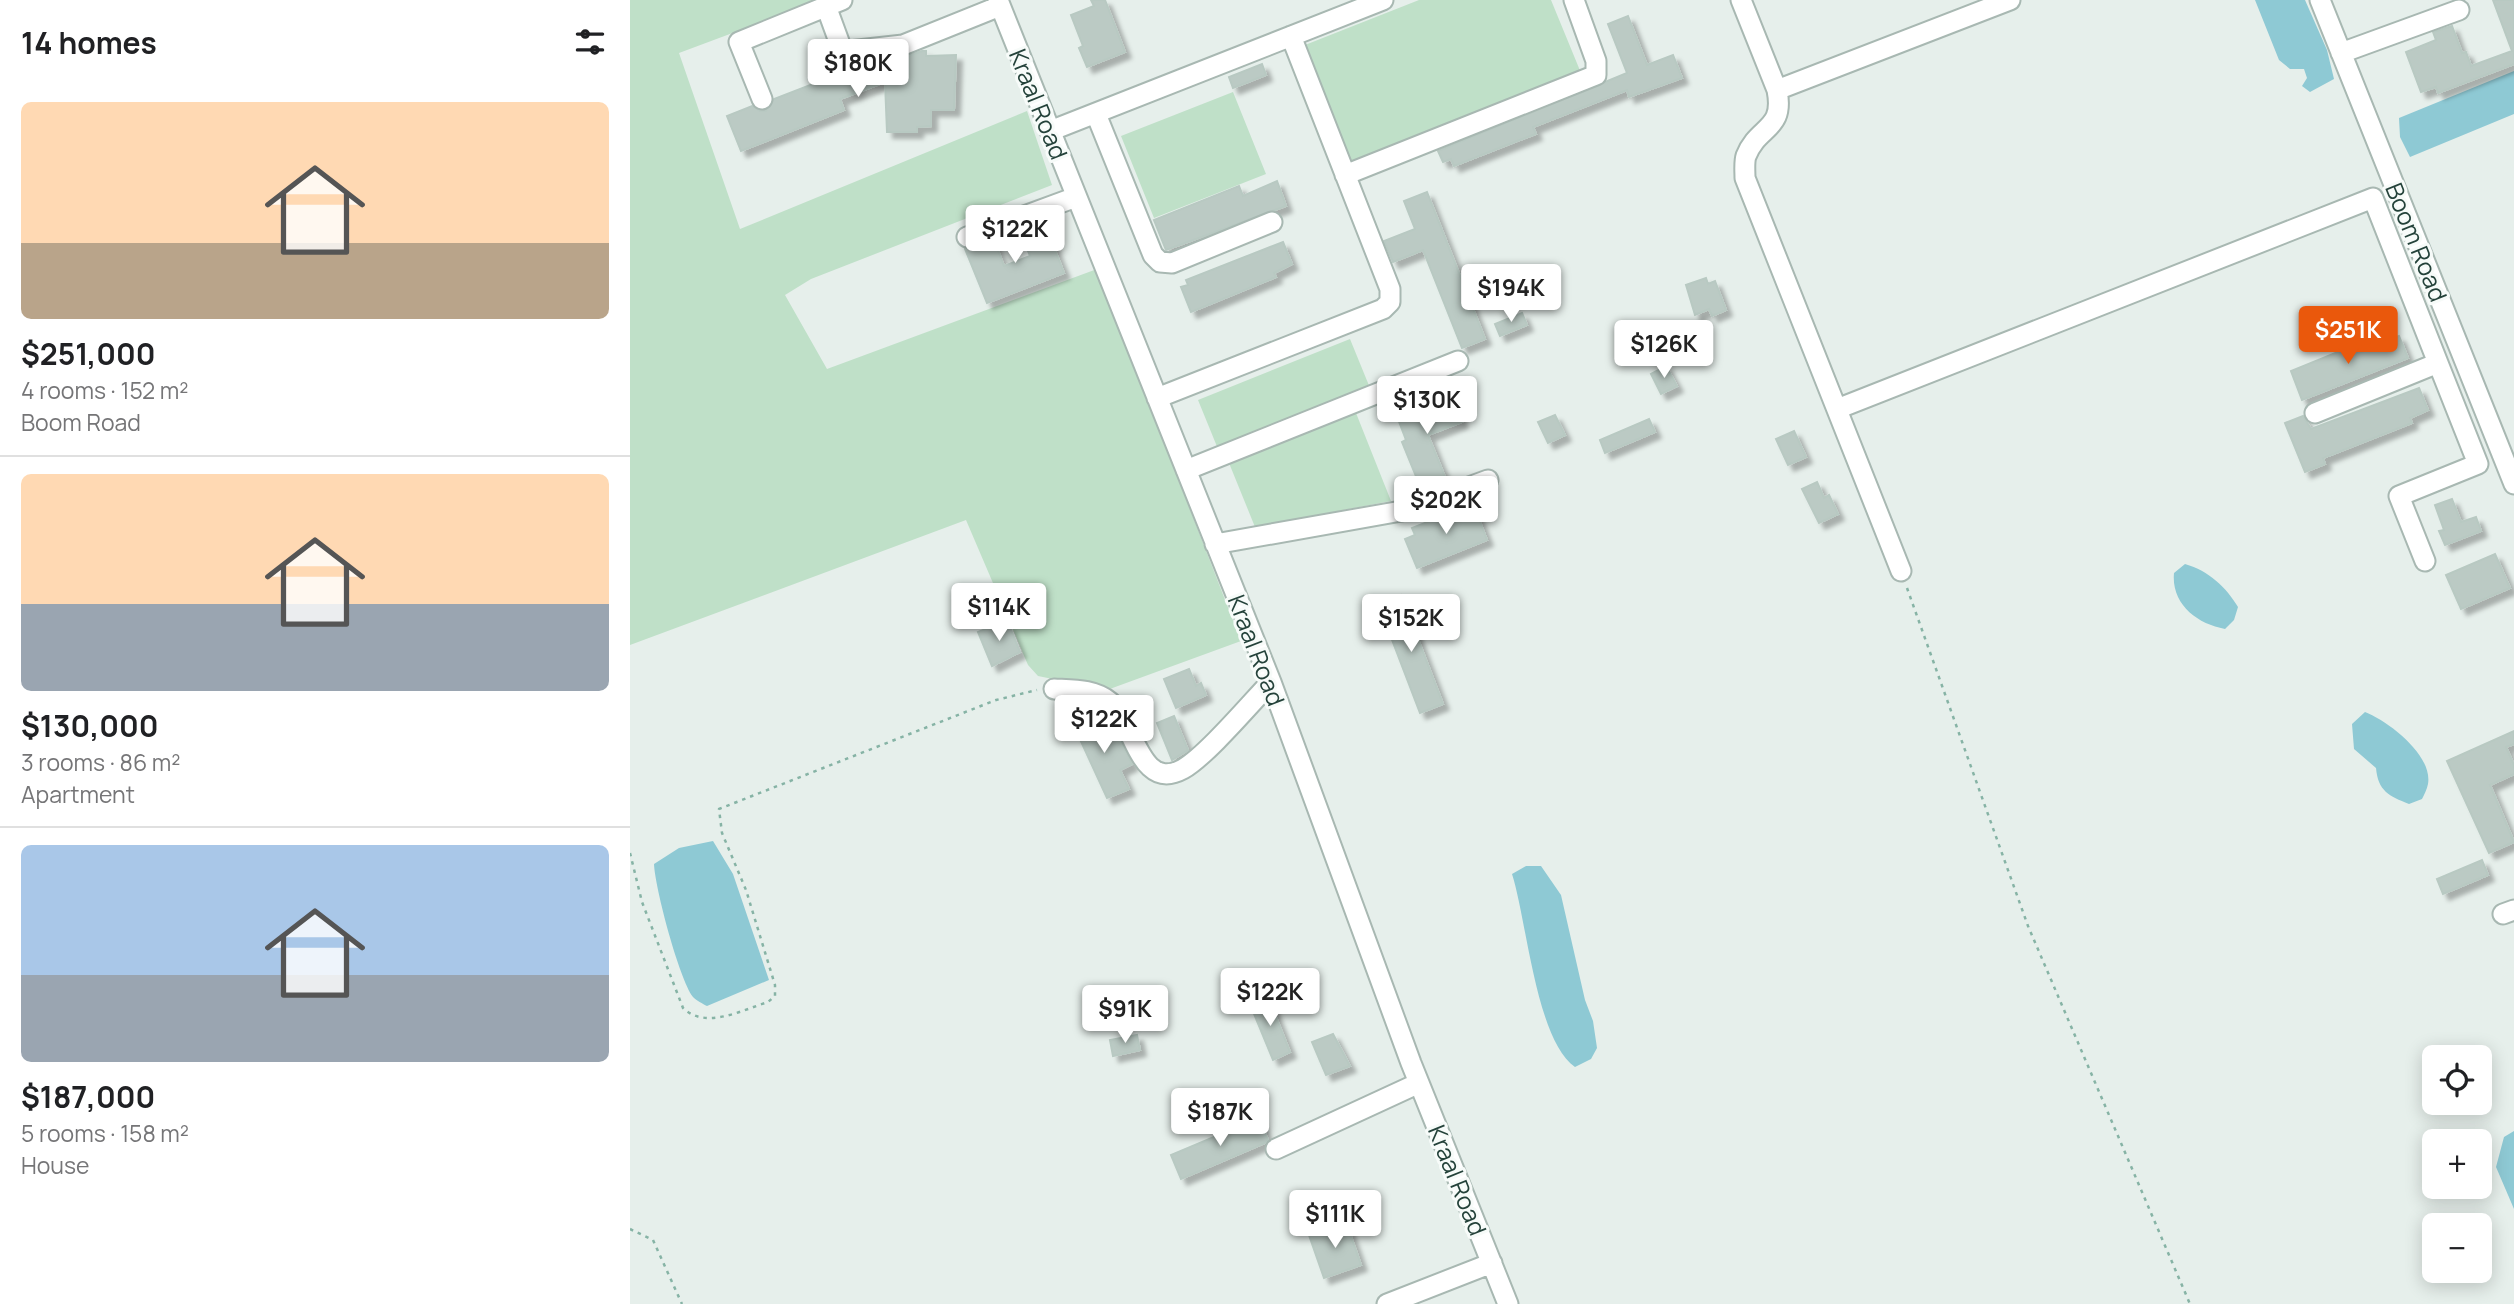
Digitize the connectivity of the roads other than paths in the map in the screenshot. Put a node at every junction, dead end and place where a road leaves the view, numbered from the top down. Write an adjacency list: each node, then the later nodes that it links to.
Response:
1 (1383, 0): 9 (street)
2 (1574, 0): 15 (street)
3 (1741, 0): 11 (street)
4 (2010, 0): 11 (street)
5 (2320, 0): 10 (street, Boom Road)
6 (834, 3): 7 (street); 12 (street)
7 (999, 3): 14 (street, Kraal Road)
8 (2459, 9): 10 (street)
9 (1291, 36): 13 (street); 15 (street)
10 (2342, 53): 16 (street, Boom Road)
11 (1777, 90): 24 (street)
12 (762, 99)
13 (1096, 114): 14 (street); 19 (street)
14 (1050, 131): 17 (street, Kraal Road)
15 (1345, 175): 23 (street)
16 (2398, 192): 18 (street); 28 (street, Boom Road)
17 (1076, 197): 20 (street); 23 (street, Kraal Road)
18 (2373, 198): 22 (street); 24 (street)
19 (1272, 222)
20 (967, 237)
21 (1458, 361): 26 (street)
22 (2438, 363): 25 (street); 30 (street)
23 (1157, 398): 26 (street, Kraal Road)
24 (1837, 409): 31 (street)
25 (2315, 413)
26 (1185, 470): 29 (street, Kraal Road)
27 (1488, 480): 29 (street)
28 (2514, 484)
29 (1215, 544): 32 (street, Kraal Road)
30 (2426, 561)
31 (1901, 571)
32 (1271, 682): 33 (street); 34 (street, Kraal Road)
33 (1054, 689)
34 (1419, 1083): 35 (street); 36 (street, Kraal Road)
35 (1276, 1149)
36 (1492, 1263): 37 (street); 38 (street, Kraal Road)
37 (1387, 1304)
38 (1508, 1304)

